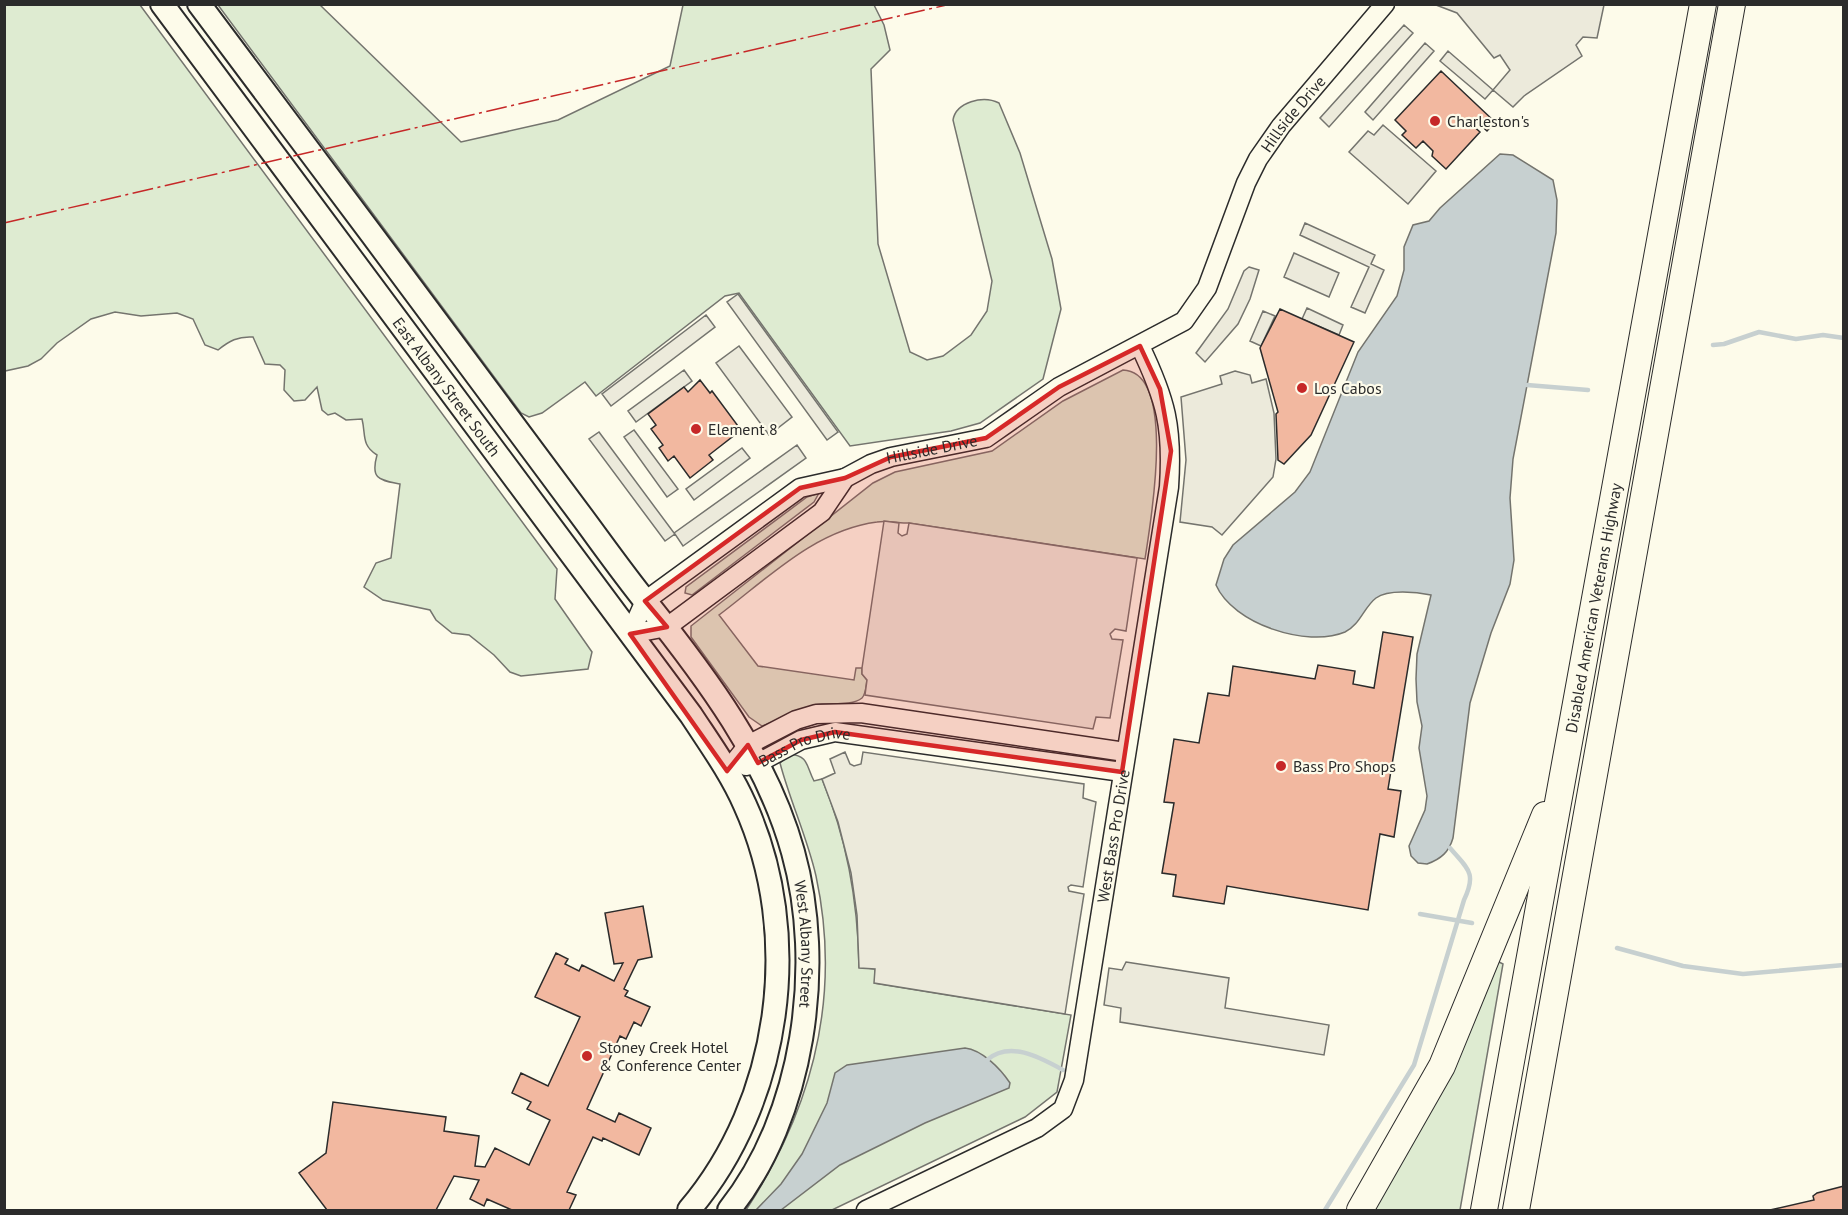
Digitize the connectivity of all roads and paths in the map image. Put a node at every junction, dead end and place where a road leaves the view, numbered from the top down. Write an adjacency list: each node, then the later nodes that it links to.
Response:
1 (162, 4): 10 (main road, East Albany Street South)
2 (199, 4): 8 (main road, East Albany Street South)
3 (1385, 4): 6 (street, Hillside Drive)
4 (1703, 4): 13 (highway, Disabled American Veterans Highway)
5 (1732, 4): 16 (highway, Disabled American Veterans Highway)
6 (1140, 346): 7 (street, Hillside Drive); 11 (street, West Bass Pro Drive)
7 (845, 478): 8 (street, Hillside Drive); 9 (street)
8 (645, 602): 9 (main road, East Albany Street South); 10 (street)
9 (667, 627): 10 (street); 12 (main road, East Albany Street South)
10 (630, 634): 14 (main road, East Albany Street South)
11 (1125, 752): 12 (street, Bass Pro Drive); 15 (street, West Bass Pro Drive)
12 (753, 754): 14 (street, Bass Pro Drive); 15 (street, Bass Pro Drive); 18 (main road, West Albany Street)
13 (1566, 761): 20 (highway); 21 (highway, Disabled American Veterans Highway)
14 (727, 771): 17 (main road, West Albany Street)
15 (1122, 772): 19 (street, West Bass Pro Drive)
16 (1526, 1158): 22 (highway, Disabled American Veterans Highway); 23 (highway)
17 (689, 1210)
18 (729, 1210)
19 (866, 1210)
20 (1360, 1210)
21 (1484, 1210)
22 (1516, 1210)
23 (1526, 1210)

